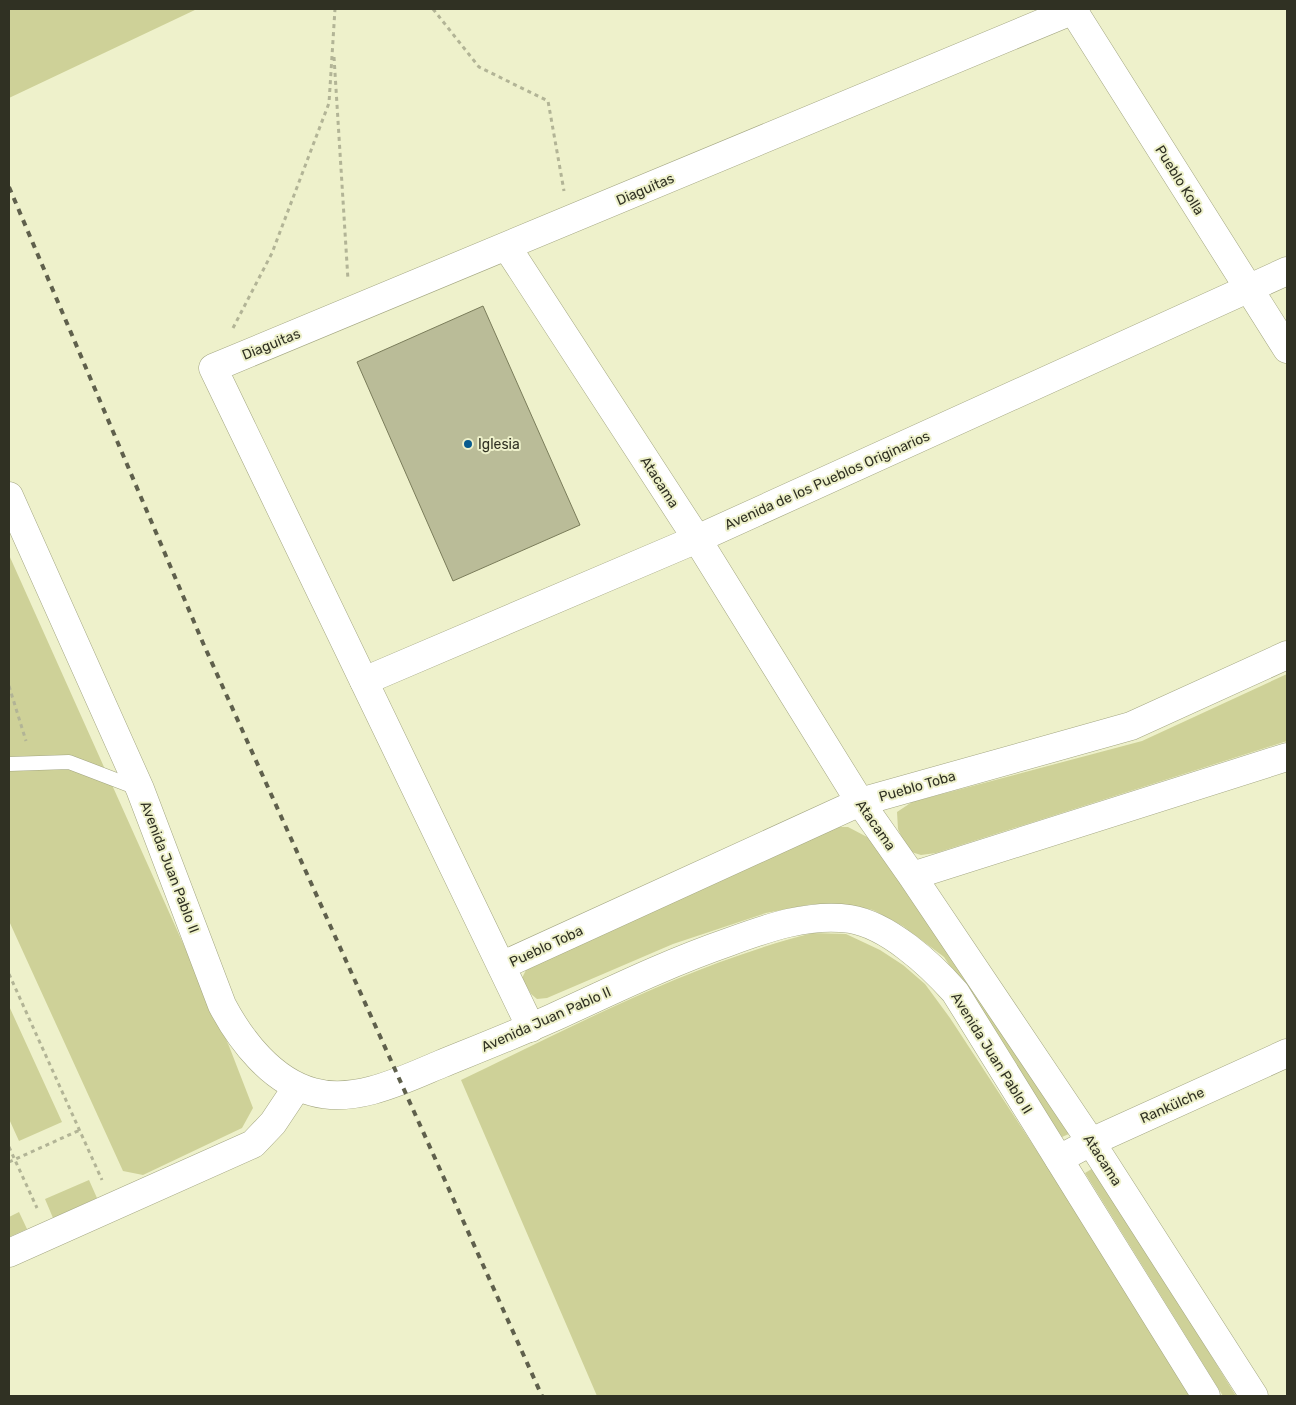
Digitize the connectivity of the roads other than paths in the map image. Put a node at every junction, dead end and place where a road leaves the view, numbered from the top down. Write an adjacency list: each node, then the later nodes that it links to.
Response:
1 (1075, 10): 2 (street, Diaguitas); 4 (street, Pueblo Kolla)
2 (508, 247): 7 (street, Atacama); 9 (street, Diaguitas)
3 (1287, 271): 4 (street, Avenida de los Pueblos Originarios)
4 (1249, 289): 5 (street, Pueblo Kolla); 7 (street, Avenida de los Pueblos Originarios)
5 (1287, 348)
6 (9, 496): 12 (street, Avenida Juan Pablo II)
7 (697, 539): 9 (street, Avenida de los Pueblos Originarios); 13 (street, Atacama)
8 (1287, 655): 13 (street, Pueblo Toba)
9 (364, 681): 15 (street)
10 (1287, 756): 14 (street)
11 (9, 764): 12 (lane)
12 (140, 789): 18 (street, Avenida Juan Pablo II)
13 (860, 802): 14 (street, Atacama); 15 (street, Pueblo Toba)
14 (912, 876): 19 (street, Atacama)
15 (501, 966): 16 (street)
16 (531, 1028): 18 (street, Avenida Juan Pablo II); 20 (street, Avenida Juan Pablo II)
17 (1287, 1053): 19 (street, Rankülche)
18 (297, 1087): 21 (street)
19 (1091, 1142): 20 (street, Rankülche); 23 (street, Atacama)
20 (1059, 1159): 22 (street, Avenida Juan Pablo II)
21 (9, 1253)
22 (1206, 1396)
23 (1254, 1396)

